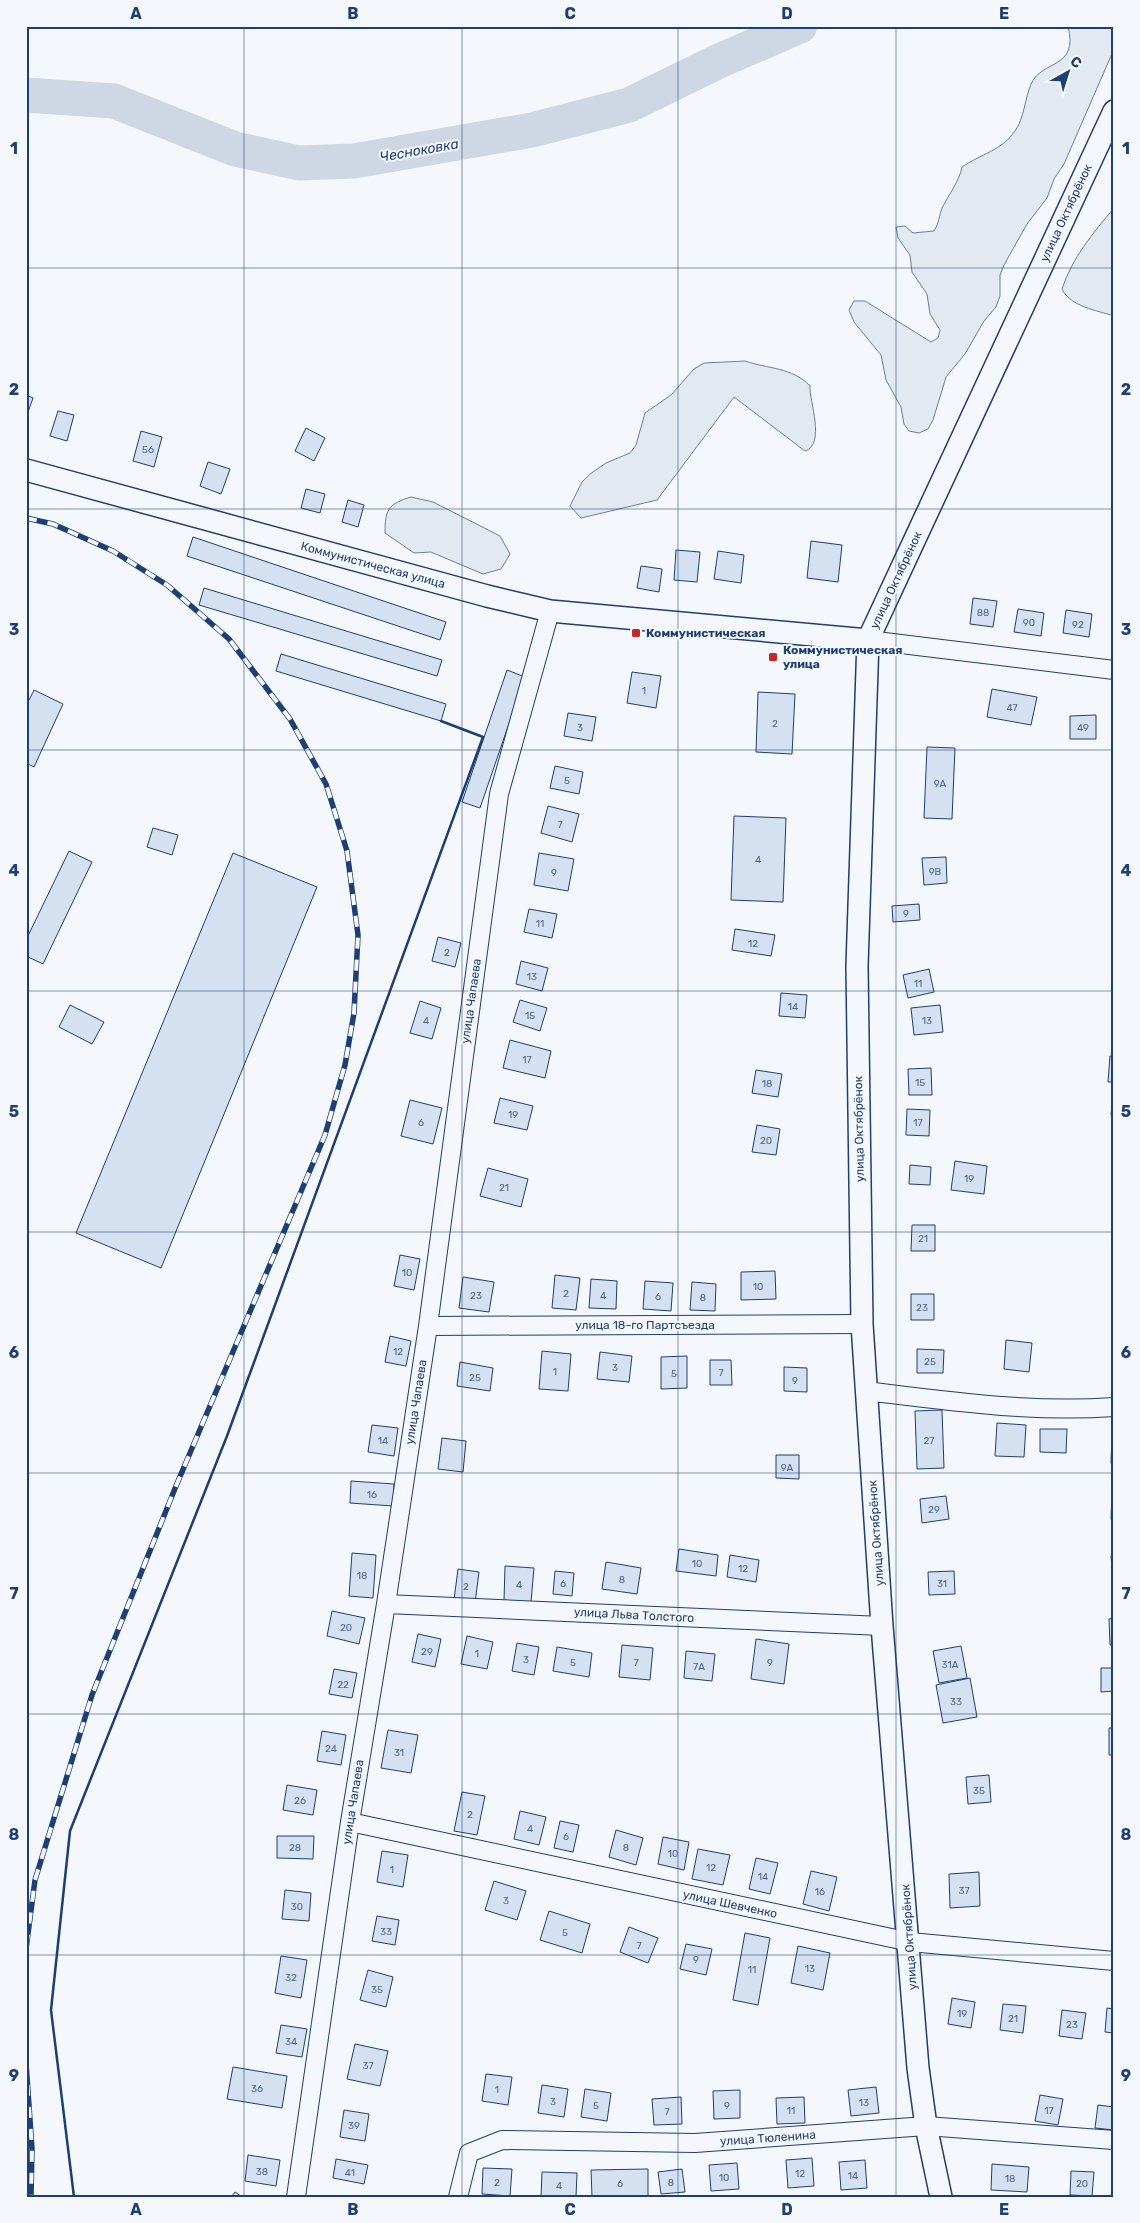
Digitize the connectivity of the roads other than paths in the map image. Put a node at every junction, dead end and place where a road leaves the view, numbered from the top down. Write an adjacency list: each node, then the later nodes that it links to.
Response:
1 (1114, 111): 4 (street, улица Октябрёнок)
2 (26, 470): 3 (street, Коммунистическая улица)
3 (550, 610): 4 (street, Коммунистическая улица); 7 (street, улица Чапаева)
4 (868, 640): 5 (street, Коммунистическая улица); 6 (street, улица Октябрёнок)
5 (1114, 670)
6 (862, 1324): 7 (street, улица 18-го Партсъезда); 8 (street, улица Октябрёнок)
7 (428, 1326): 10 (street, улица Чапаева)
8 (866, 1391): 9 (street); 11 (street, улица Октябрёнок)
9 (1114, 1407)
10 (386, 1604): 11 (street, улица Льва Толстого); 12 (street, улица Чапаева)
11 (882, 1626): 13 (street, улица Октябрёнок)
12 (350, 1822): 13 (street, улица Шевченко); 17 (street, улица Чапаева)
13 (910, 1942): 14 (street, улица Шевченко); 15 (street, улица Октябрёнок)
14 (1114, 1961)
15 (926, 2126): 16 (street, улица Тюленина); 18 (street, улица Тюленина); 19 (street, улица Октябрёнок)
16 (1114, 2140)
17 (296, 2197)
18 (458, 2197)
19 (941, 2197)

